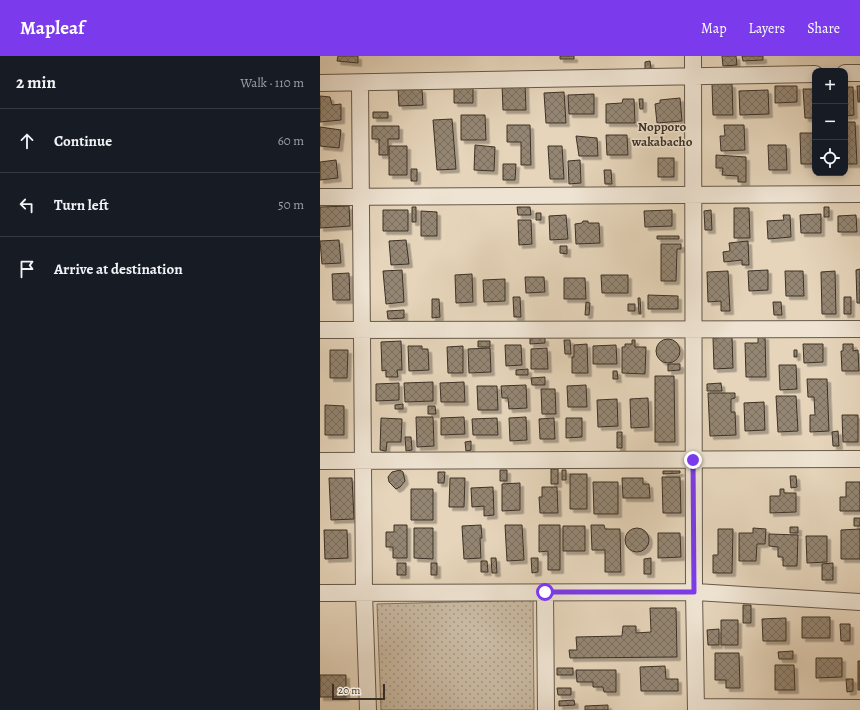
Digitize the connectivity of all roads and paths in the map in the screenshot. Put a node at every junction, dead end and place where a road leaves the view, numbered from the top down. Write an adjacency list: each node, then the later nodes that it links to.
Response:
1 (693, 56): 5 (street)
2 (848, 73): 3 (street)
3 (860, 73)
4 (812, 74): 5 (street)
5 (693, 76): 7 (street); 9 (street)
6 (320, 83): 7 (street)
7 (360, 83): 11 (street)
8 (860, 194): 9 (street)
9 (693, 195): 11 (street); 12 (street)
10 (320, 197): 11 (street)
11 (361, 197): 13 (street)
12 (693, 328): 13 (street); 14 (street); 18 (street)
13 (362, 329): 15 (street); 17 (street)
14 (860, 329)
15 (320, 330)
16 (860, 459): 18 (street)
17 (363, 460): 18 (street); 19 (street); 23 (street)
18 (693, 460): 21 (street)
19 (320, 461)
20 (545, 592): 21 (street); 23 (street); 28 (street)
21 (694, 592): 24 (street); 26 (street)
22 (320, 593): 23 (street)
23 (364, 593): 27 (street)
24 (860, 602)
25 (860, 708): 26 (street)
26 (696, 709)
27 (368, 710)
28 (546, 710)

